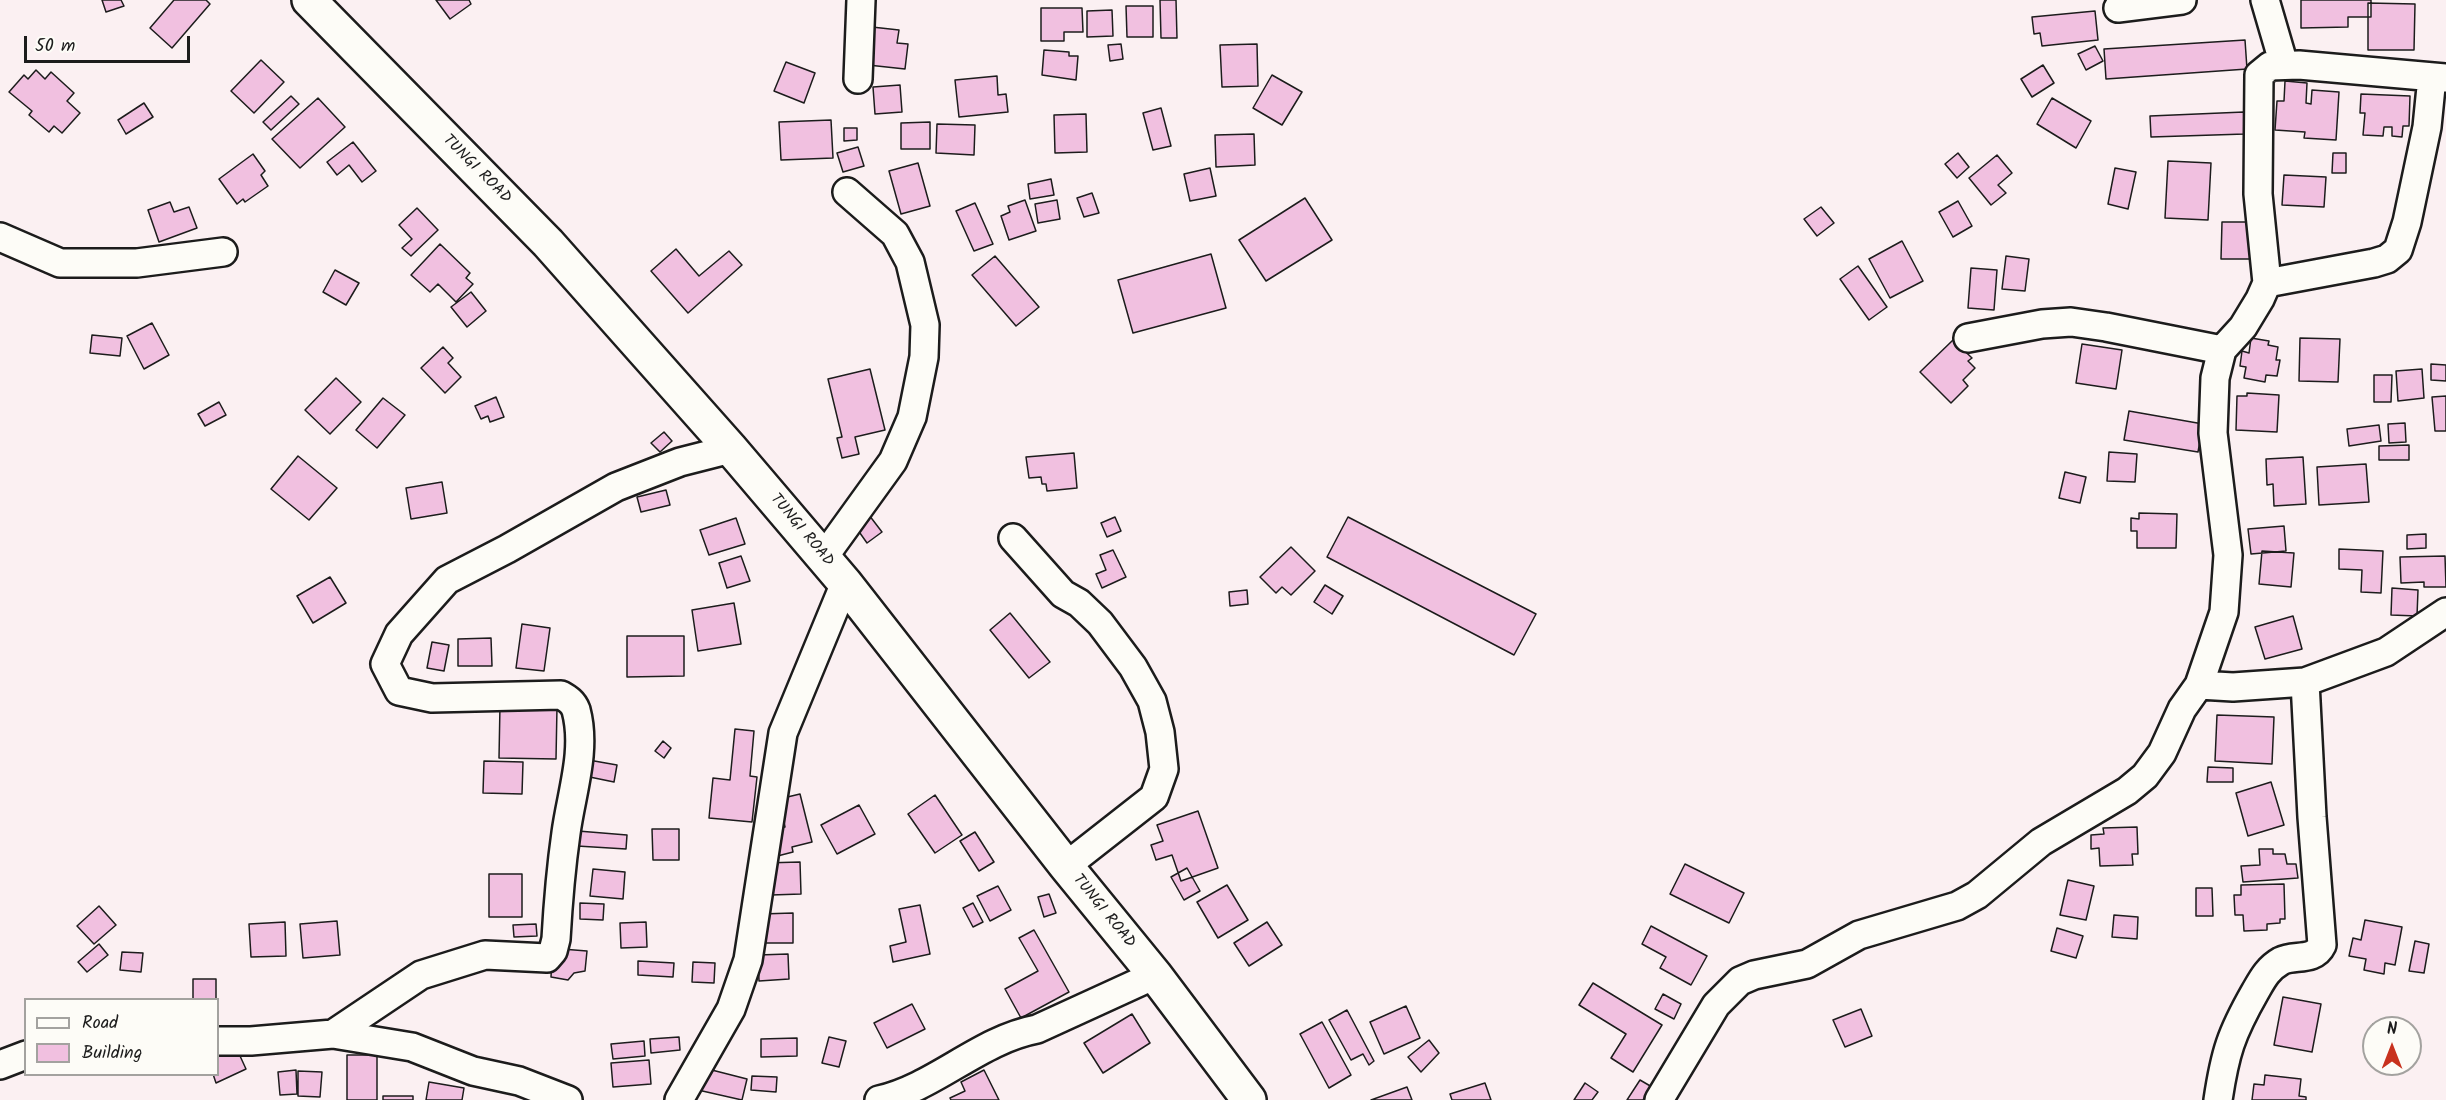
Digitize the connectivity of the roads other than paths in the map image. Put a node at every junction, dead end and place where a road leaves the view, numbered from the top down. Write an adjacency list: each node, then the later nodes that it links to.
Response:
1 (309, 0): 15 (main road, TUNGI ROAD)
2 (861, 0): 8 (street)
3 (2182, 0): 5 (street)
4 (2265, 0): 6 (street)
5 (2118, 9)
6 (2284, 65): 7 (street); 12 (street)
7 (2439, 78): 12 (street)
8 (858, 79)
9 (847, 192): 17 (street)
10 (0, 237): 11 (street)
11 (223, 252)
12 (2267, 283): 14 (street)
13 (1968, 338): 14 (street)
14 (2222, 350): 21 (street)
15 (731, 449): 17 (main road, TUNGI ROAD); 24 (street)
16 (1013, 538): 22 (street)
17 (823, 558): 18 (main road, TUNGI ROAD)
18 (845, 583): 22 (main road, TUNGI ROAD); 29 (street)
19 (2446, 612): 20 (street)
20 (2305, 682): 21 (street); 33 (street)
21 (2199, 685): 32 (street)
22 (1066, 867): 23 (main road, TUNGI ROAD)
23 (1155, 975): 30 (street); 31 (main road, TUNGI ROAD)
24 (333, 1034): 25 (street); 28 (street)
25 (219, 1041)
26 (24, 1056): 27 (street)
27 (0, 1065)
28 (568, 1100)
29 (679, 1100)
30 (879, 1100)
31 (1250, 1100)
32 (1659, 1100)
33 (2218, 1100)

